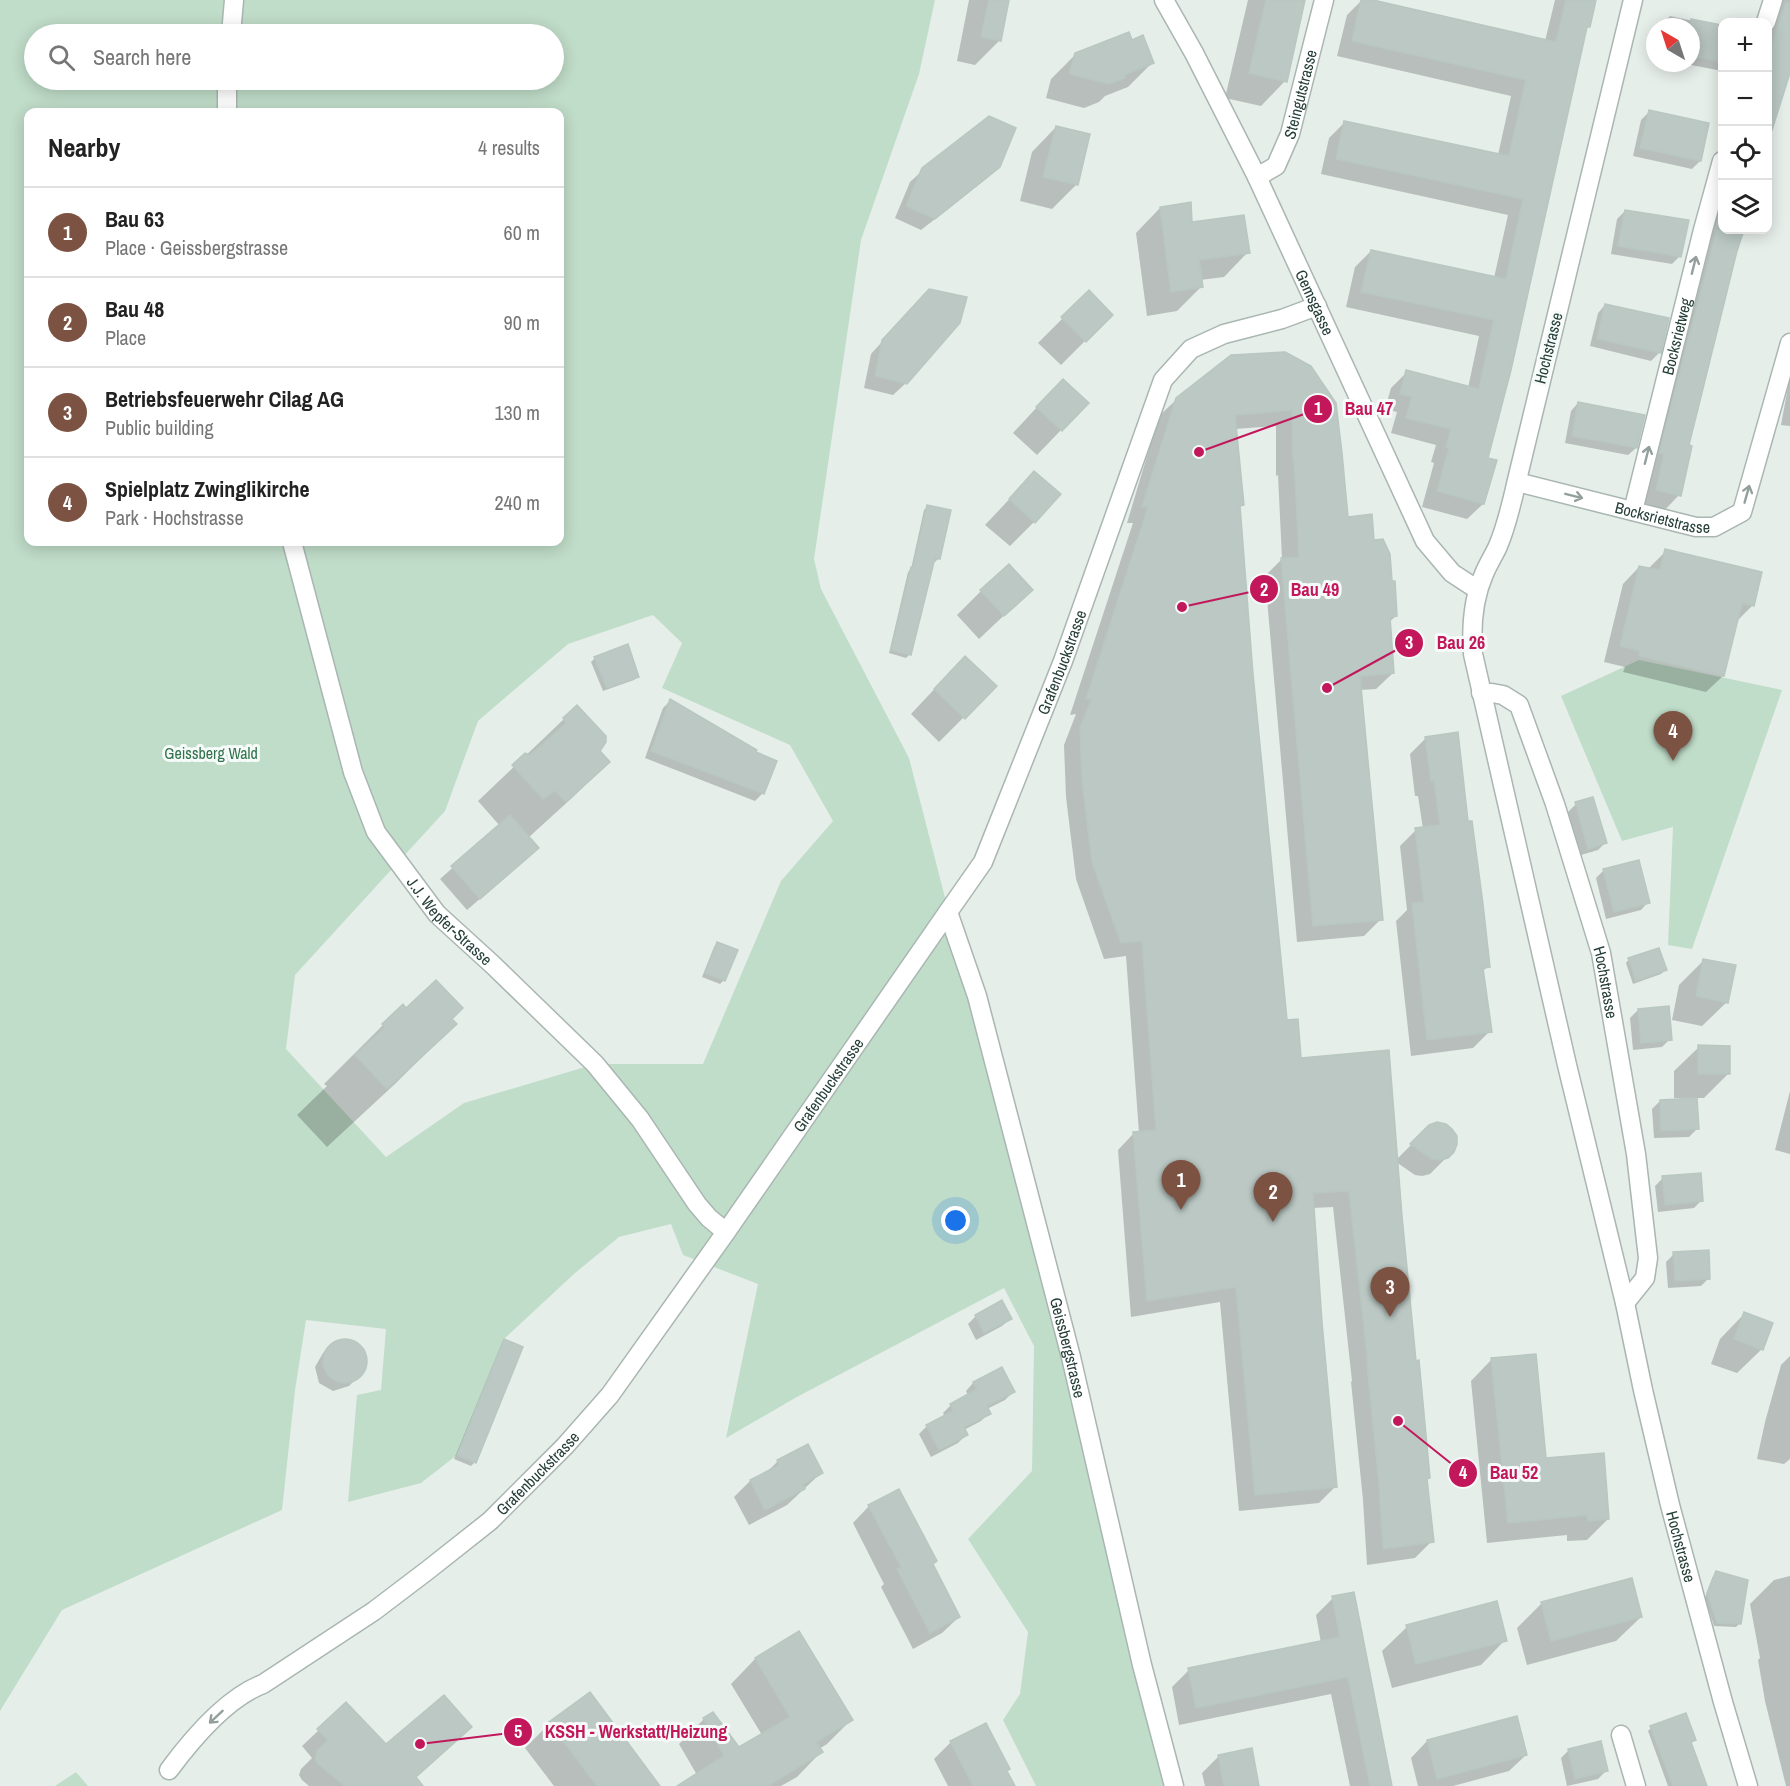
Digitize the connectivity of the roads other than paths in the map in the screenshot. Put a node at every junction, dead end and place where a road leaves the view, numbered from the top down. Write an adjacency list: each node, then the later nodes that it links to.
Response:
1 (234, 0): 7 (street)
2 (1164, 0): 11 (street, Gemsgasse)
3 (1324, 0): 11 (street, Steingutstrasse)
4 (1633, 0): 14 (street, Hochstrasse)
5 (1773, 0): 6 (street)
6 (1767, 18)
7 (232, 24)
8 (227, 90): 9 (street)
9 (227, 108)
10 (1718, 176): 15 (street, Bocksrietweg, one-way to 10)
11 (1257, 177): 12 (street, Gemsgasse)
12 (1317, 306): 17 (street, Gemsgasse); 19 (street, Grafenbuckstrasse)
13 (1790, 344): 15 (street, Bocksrietstrasse, one-way to 13)
14 (1517, 482): 15 (street, Bocksrietstrasse, one-way to 15); 17 (street, Hochstrasse)
15 (1633, 512)
16 (293, 546): 20 (street, J.J. Wepfer-Strasse)
17 (1478, 590): 18 (street, Hochstrasse)
18 (1481, 693): 21 (street, Hochstrasse); 21 (street, Hochstrasse)
19 (948, 912): 20 (street, Grafenbuckstrasse); 24 (street, Geissbergstrasse)
20 (726, 1232): 23 (street, Grafenbuckstrasse, one-way to 23)
21 (1625, 1303): 26 (street, Hochstrasse)
22 (1621, 1735): 25 (street)
23 (169, 1770)
24 (1174, 1786)
25 (1636, 1786)
26 (1748, 1786)

